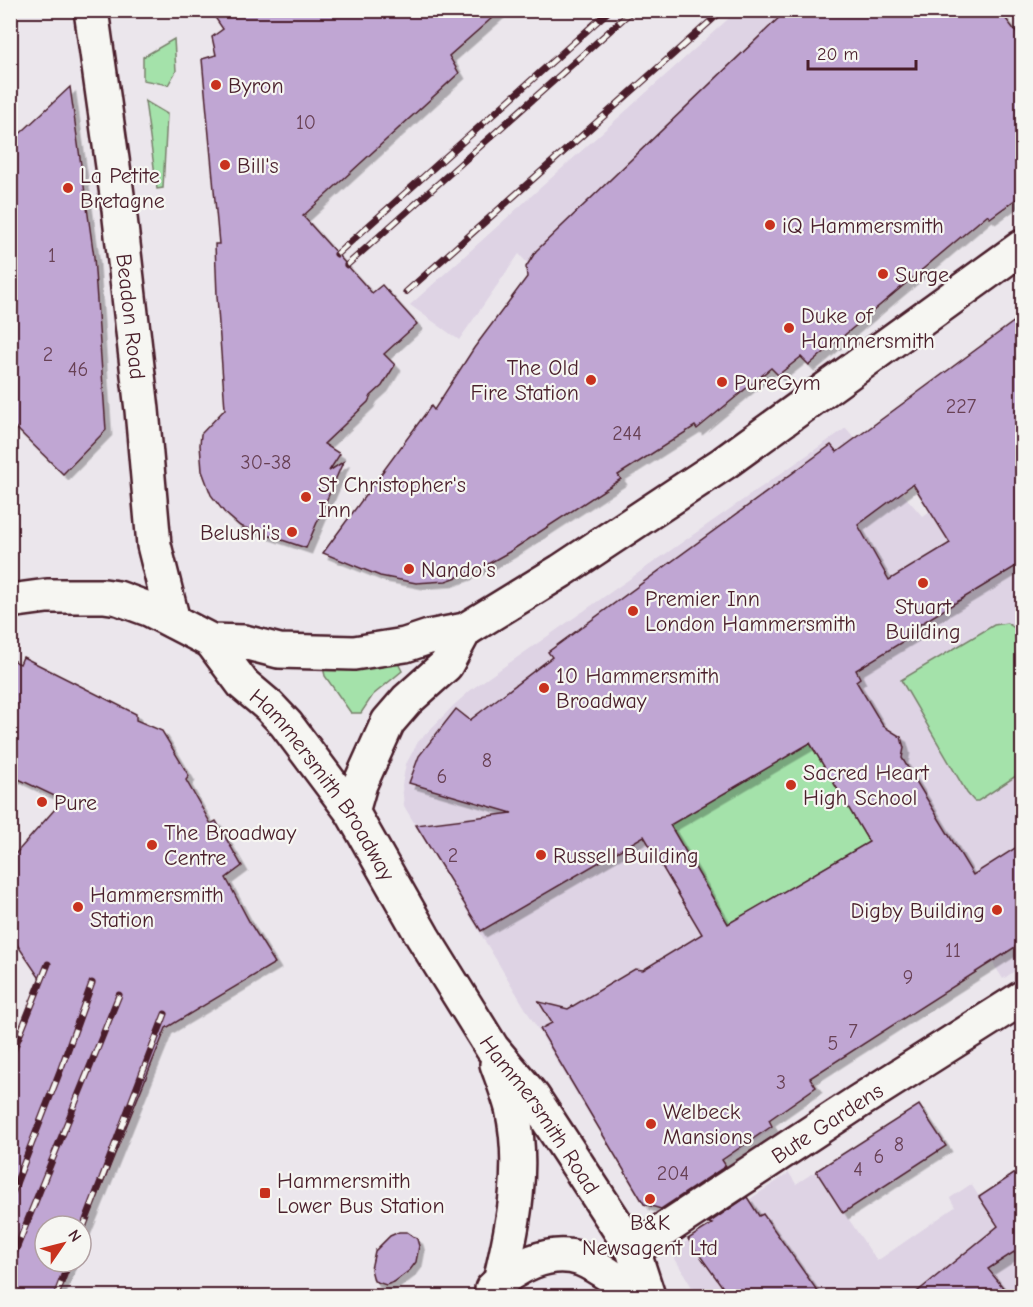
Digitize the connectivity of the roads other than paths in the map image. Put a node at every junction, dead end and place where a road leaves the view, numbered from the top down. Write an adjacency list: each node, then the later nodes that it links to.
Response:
1 (91, 10): 4 (main road, Beadon Road)
2 (1023, 247): 5 (main road, Hammersmith Broadway)
3 (10, 601): 4 (main road, Hammersmith Broadway)
4 (173, 621): 6 (main road, Hammersmith Broadway)
5 (465, 630): 6 (main road, Hammersmith Broadway); 7 (main road, Hammersmith Broadway)
6 (211, 641): 7 (main road, Hammersmith Broadway)
7 (356, 798): 8 (main road, Hammersmith Broadway)
8 (423, 937): 10 (main road, Hammersmith Road)
9 (1023, 998): 11 (main road, Bute Gardens)
10 (492, 1048): 11 (main road, Hammersmith Road); 12 (main road)
11 (633, 1250): 13 (main road, Hammersmith Road)
12 (492, 1289): 13 (main road, Hammersmith Road)
13 (648, 1296)

